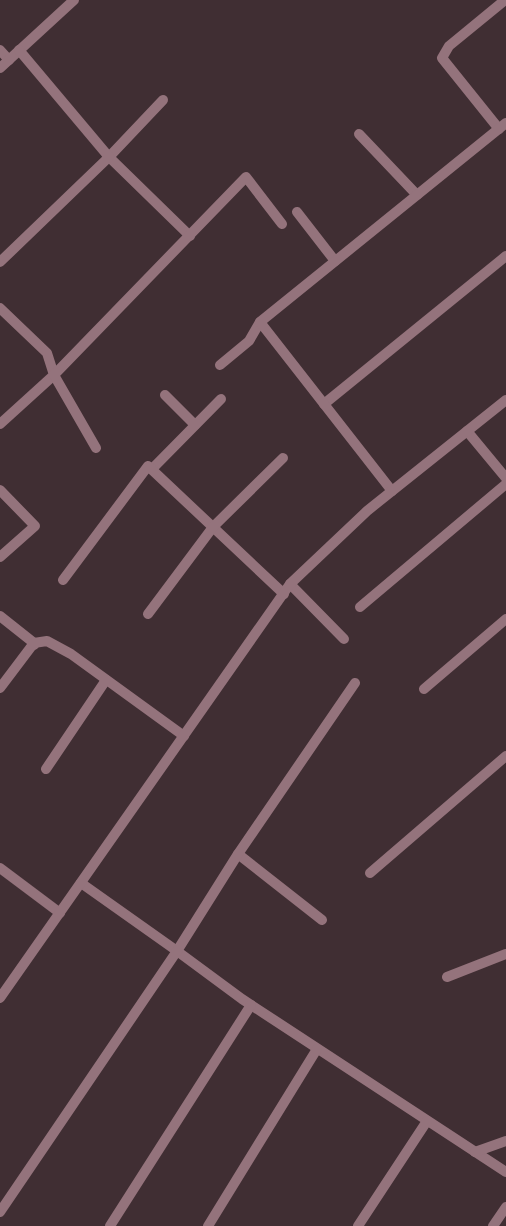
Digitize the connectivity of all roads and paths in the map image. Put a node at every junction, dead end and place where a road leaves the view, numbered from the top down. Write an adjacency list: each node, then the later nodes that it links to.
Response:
1 (74, 0): 4 (street)
2 (504, 0): 8 (street)
3 (0, 50): 5 (street)
4 (20, 50): 5 (street); 10 (street)
5 (9, 60): 6 (street)
6 (0, 68)
7 (163, 100): 10 (street)
8 (502, 126): 11 (street)
9 (359, 134): 11 (street)
10 (109, 156): 14 (street); 17 (street)
11 (417, 195): 16 (street)
12 (297, 212): 16 (street)
13 (282, 224): 14 (street)
14 (190, 236): 21 (street)
15 (506, 256): 25 (street)
16 (335, 261): 19 (street)
17 (0, 262)
18 (0, 308): 21 (street)
19 (260, 322): 20 (street); 25 (street)
20 (220, 365)
21 (54, 375): 26 (street); 29 (street)
22 (165, 395): 27 (street)
23 (221, 399): 27 (street)
24 (506, 400): 28 (street)
25 (324, 404): 35 (street)
26 (0, 424)
27 (195, 426): 31 (street)
28 (467, 431): 32 (street); 35 (street)
29 (96, 448)
30 (283, 458): 36 (street)
31 (152, 469): 36 (street); 38 (street)
32 (506, 478)
33 (506, 484): 41 (street)
34 (0, 490): 37 (street)
35 (392, 491): 39 (street)
36 (213, 527): 40 (street); 42 (street)
37 (0, 557)
38 (63, 580)
39 (290, 584): 40 (street); 45 (street)
40 (284, 594): 51 (street)
41 (360, 607)
42 (148, 614)
43 (0, 616): 46 (street)
44 (506, 619): 50 (street)
45 (344, 639)
46 (34, 644): 47 (street); 49 (street)
47 (106, 680): 51 (street); 53 (street)
48 (355, 683): 54 (street)
49 (0, 688)
50 (424, 689)
51 (184, 736): 57 (street)
52 (506, 756): 56 (street)
53 (46, 769)
54 (238, 854): 59 (street); 60 (street)
55 (0, 868): 58 (street)
56 (370, 873)
57 (81, 883): 58 (street); 60 (street)
58 (60, 913): 63 (street)
59 (322, 920)
60 (177, 951): 64 (street); 71 (street)
61 (506, 954): 62 (street)
62 (447, 977)
63 (0, 998)
64 (251, 1005): 65 (street); 72 (street)
65 (317, 1049): 66 (street); 73 (street)
66 (427, 1121): 68 (street); 74 (street)
67 (506, 1141): 68 (street)
68 (475, 1152): 69 (street)
69 (506, 1172)
70 (506, 1207): 75 (street)
71 (0, 1212)
72 (110, 1226)
73 (208, 1226)
74 (358, 1226)
75 (493, 1226)

